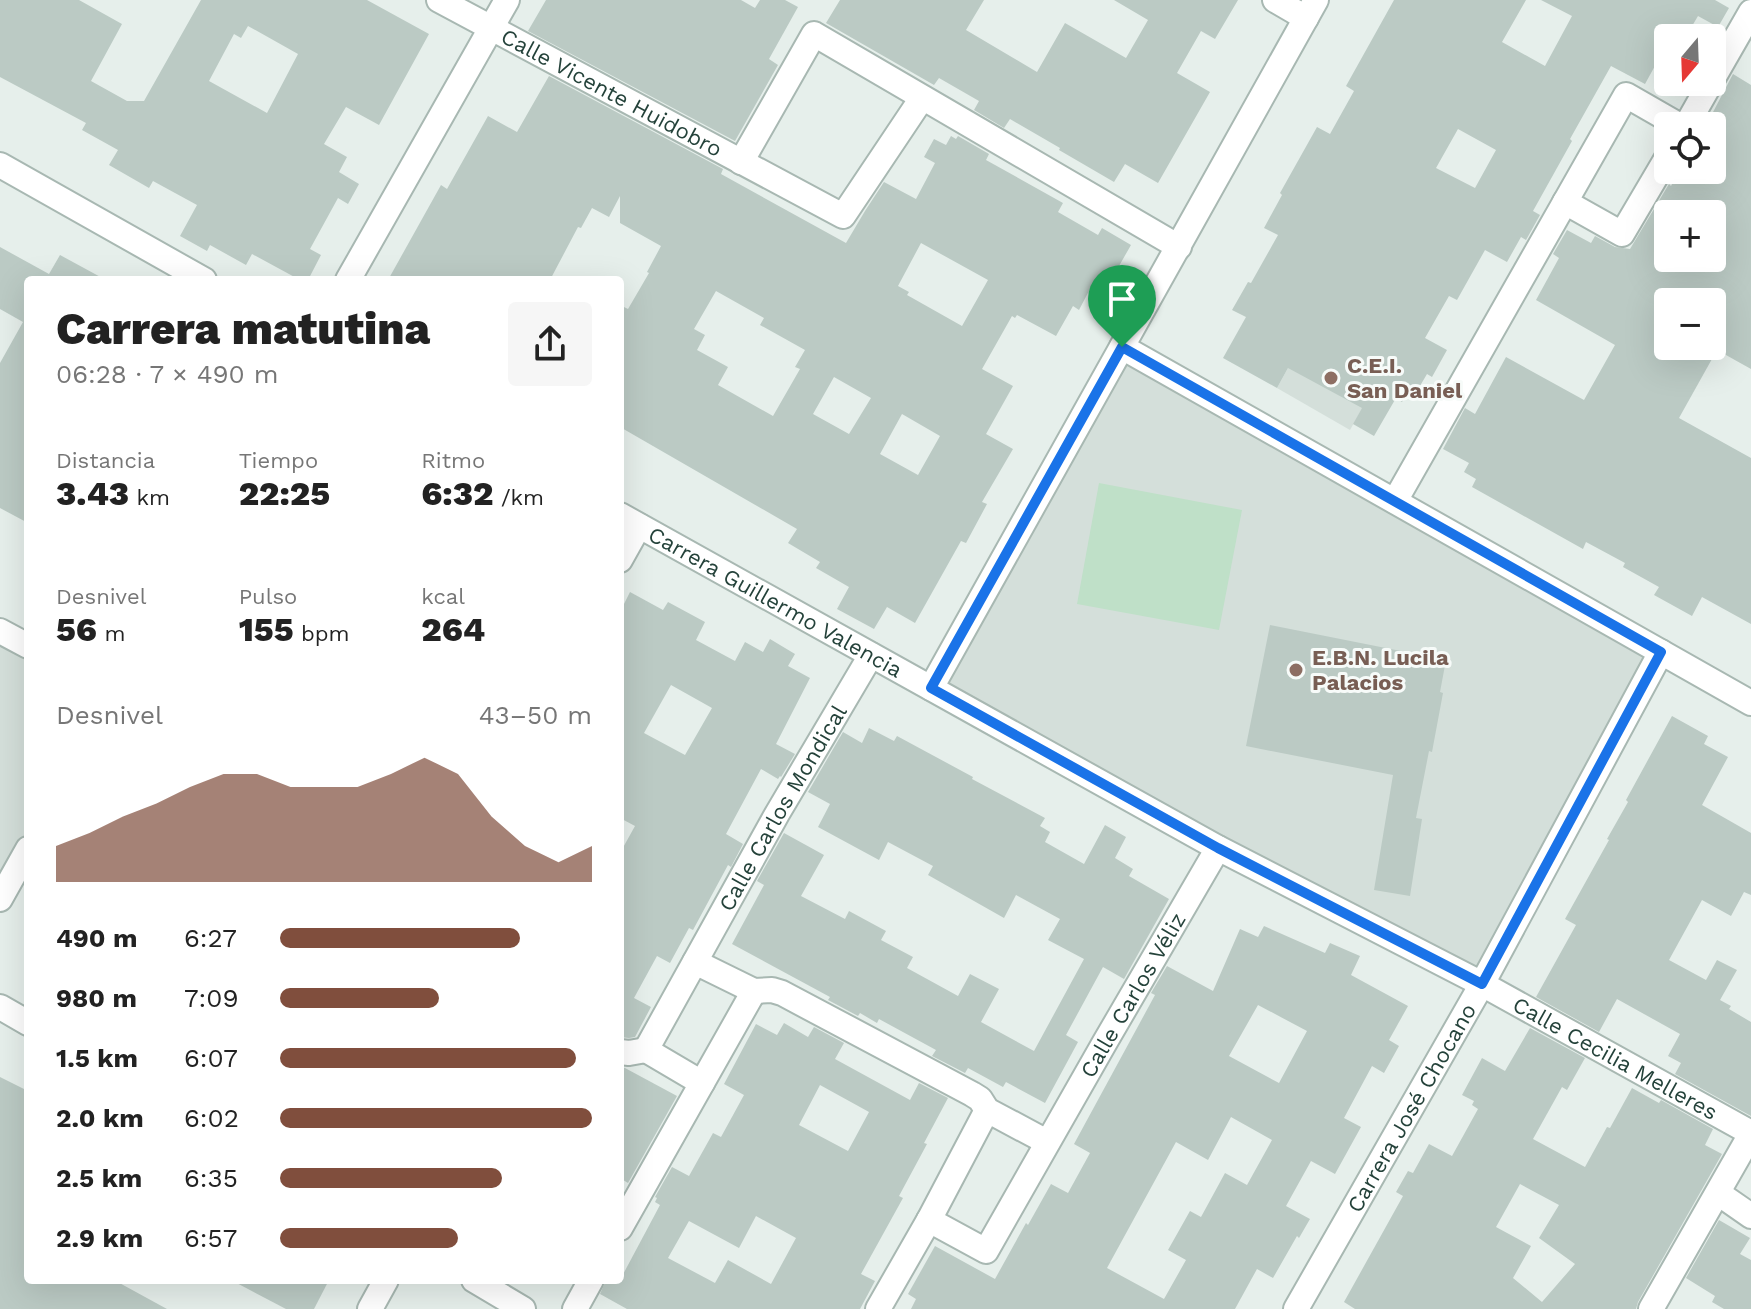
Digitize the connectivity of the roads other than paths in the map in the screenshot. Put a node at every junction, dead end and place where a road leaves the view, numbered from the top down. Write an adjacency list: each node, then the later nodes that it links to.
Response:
1 (439, 0): 6 (street, Calle Vicente Huidobro)
2 (507, 0): 6 (street)
3 (1275, 0): 4 (street)
4 (1311, 9): 14 (street)
5 (1751, 12): 7 (street)
6 (491, 28): 10 (street, Calle Vicente Huidobro); 16 (street)
7 (1726, 55)
8 (922, 98): 10 (street, Calle Vicente Huidobro); 10 (street, Calle Vicente Huidobro); 14 (street, Calle Vicente Huidobro)
9 (1657, 112): 13 (street)
10 (741, 162)
11 (0, 165): 15 (street)
12 (1654, 180): 13 (street)
13 (1565, 202): 18 (street)
14 (1179, 247): 17 (street)
15 (197, 276)
16 (350, 276)
17 (1122, 347): 18 (street); 25 (street)
18 (1395, 501): 23 (street)
19 (629, 521): 20 (street); 24 (street, Carrera Guillermo Valencia)
20 (624, 543)
21 (0, 631): 22 (street)
22 (24, 644)
23 (1661, 652): 26 (street); 31 (street, Carrera José Chocano)
24 (871, 655): 25 (street, Carrera Guillermo Valencia); 30 (street, Calle Carlos Mondical)
25 (931, 688): 27 (street, Carrera Guillermo Valencia)
26 (1748, 695)
27 (1218, 848): 31 (street, Carrera Guillermo Valencia); 40 (street, Calle Carlos Véliz)
28 (24, 856): 29 (street)
29 (0, 899)
30 (695, 962): 32 (street); 35 (street, Calle Carlos Mondical)
31 (1482, 984): 39 (street, Calle Cecilia Melleres); 52 (street, Carrera José Chocano)
32 (754, 991): 37 (street); 38 (street)
33 (0, 1007): 34 (street)
34 (24, 1021)
35 (646, 1050): 36 (street); 37 (street)
36 (624, 1052)
37 (702, 1083): 44 (street)
38 (987, 1110): 40 (street); 43 (street)
39 (1751, 1134): 41 (street, Calle Cecilia Melleres)
40 (1047, 1142): 43 (street, Calle Carlos Véliz)
41 (1718, 1193): 42 (street); 53 (street, Calle Cecilia Melleres)
42 (1751, 1216)
43 (929, 1220): 51 (street)
44 (624, 1221)
45 (384, 1284): 48 (street)
46 (481, 1284): 49 (street)
47 (589, 1284): 50 (street)
48 (370, 1309)
49 (523, 1309)
50 (575, 1309)
51 (878, 1309)
52 (1296, 1309)
53 (1651, 1309)

